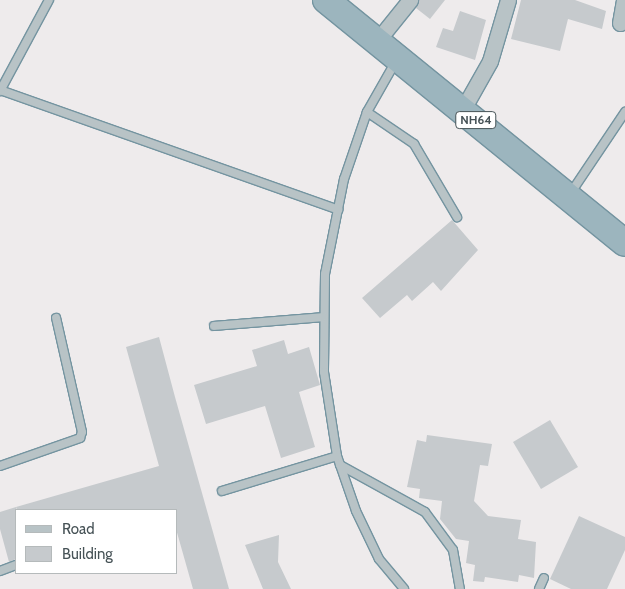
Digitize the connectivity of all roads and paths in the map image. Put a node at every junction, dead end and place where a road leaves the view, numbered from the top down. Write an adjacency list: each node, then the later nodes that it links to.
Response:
1 (49, 0): 9 (lane)
2 (326, 0): 7 (highway, NH64)
3 (410, 0): 7 (street)
4 (508, 0): 10 (street)
5 (624, 0): 6 (street)
6 (620, 23)
7 (377, 41): 8 (highway, NH64)
8 (398, 57): 10 (highway, NH64); 11 (lane)
9 (0, 90): 14 (lane)
10 (462, 109): 13 (highway, NH64)
11 (367, 112): 14 (lane); 15 (lane)
12 (625, 112): 13 (lane)
13 (569, 196): 16 (highway, NH64)
14 (338, 210): 17 (lane)
15 (457, 217)
16 (625, 243)
17 (324, 317): 19 (lane); 20 (lane)
18 (56, 318): 21 (lane)
19 (214, 326)
20 (337, 456): 22 (lane); 23 (lane)
21 (0, 466)
22 (340, 466): 27 (lane); 28 (lane)
23 (222, 491)
24 (15, 565): 25 (lane)
25 (0, 571)
26 (544, 578): 29 (lane)
27 (404, 589)
28 (460, 589)
29 (539, 589)

